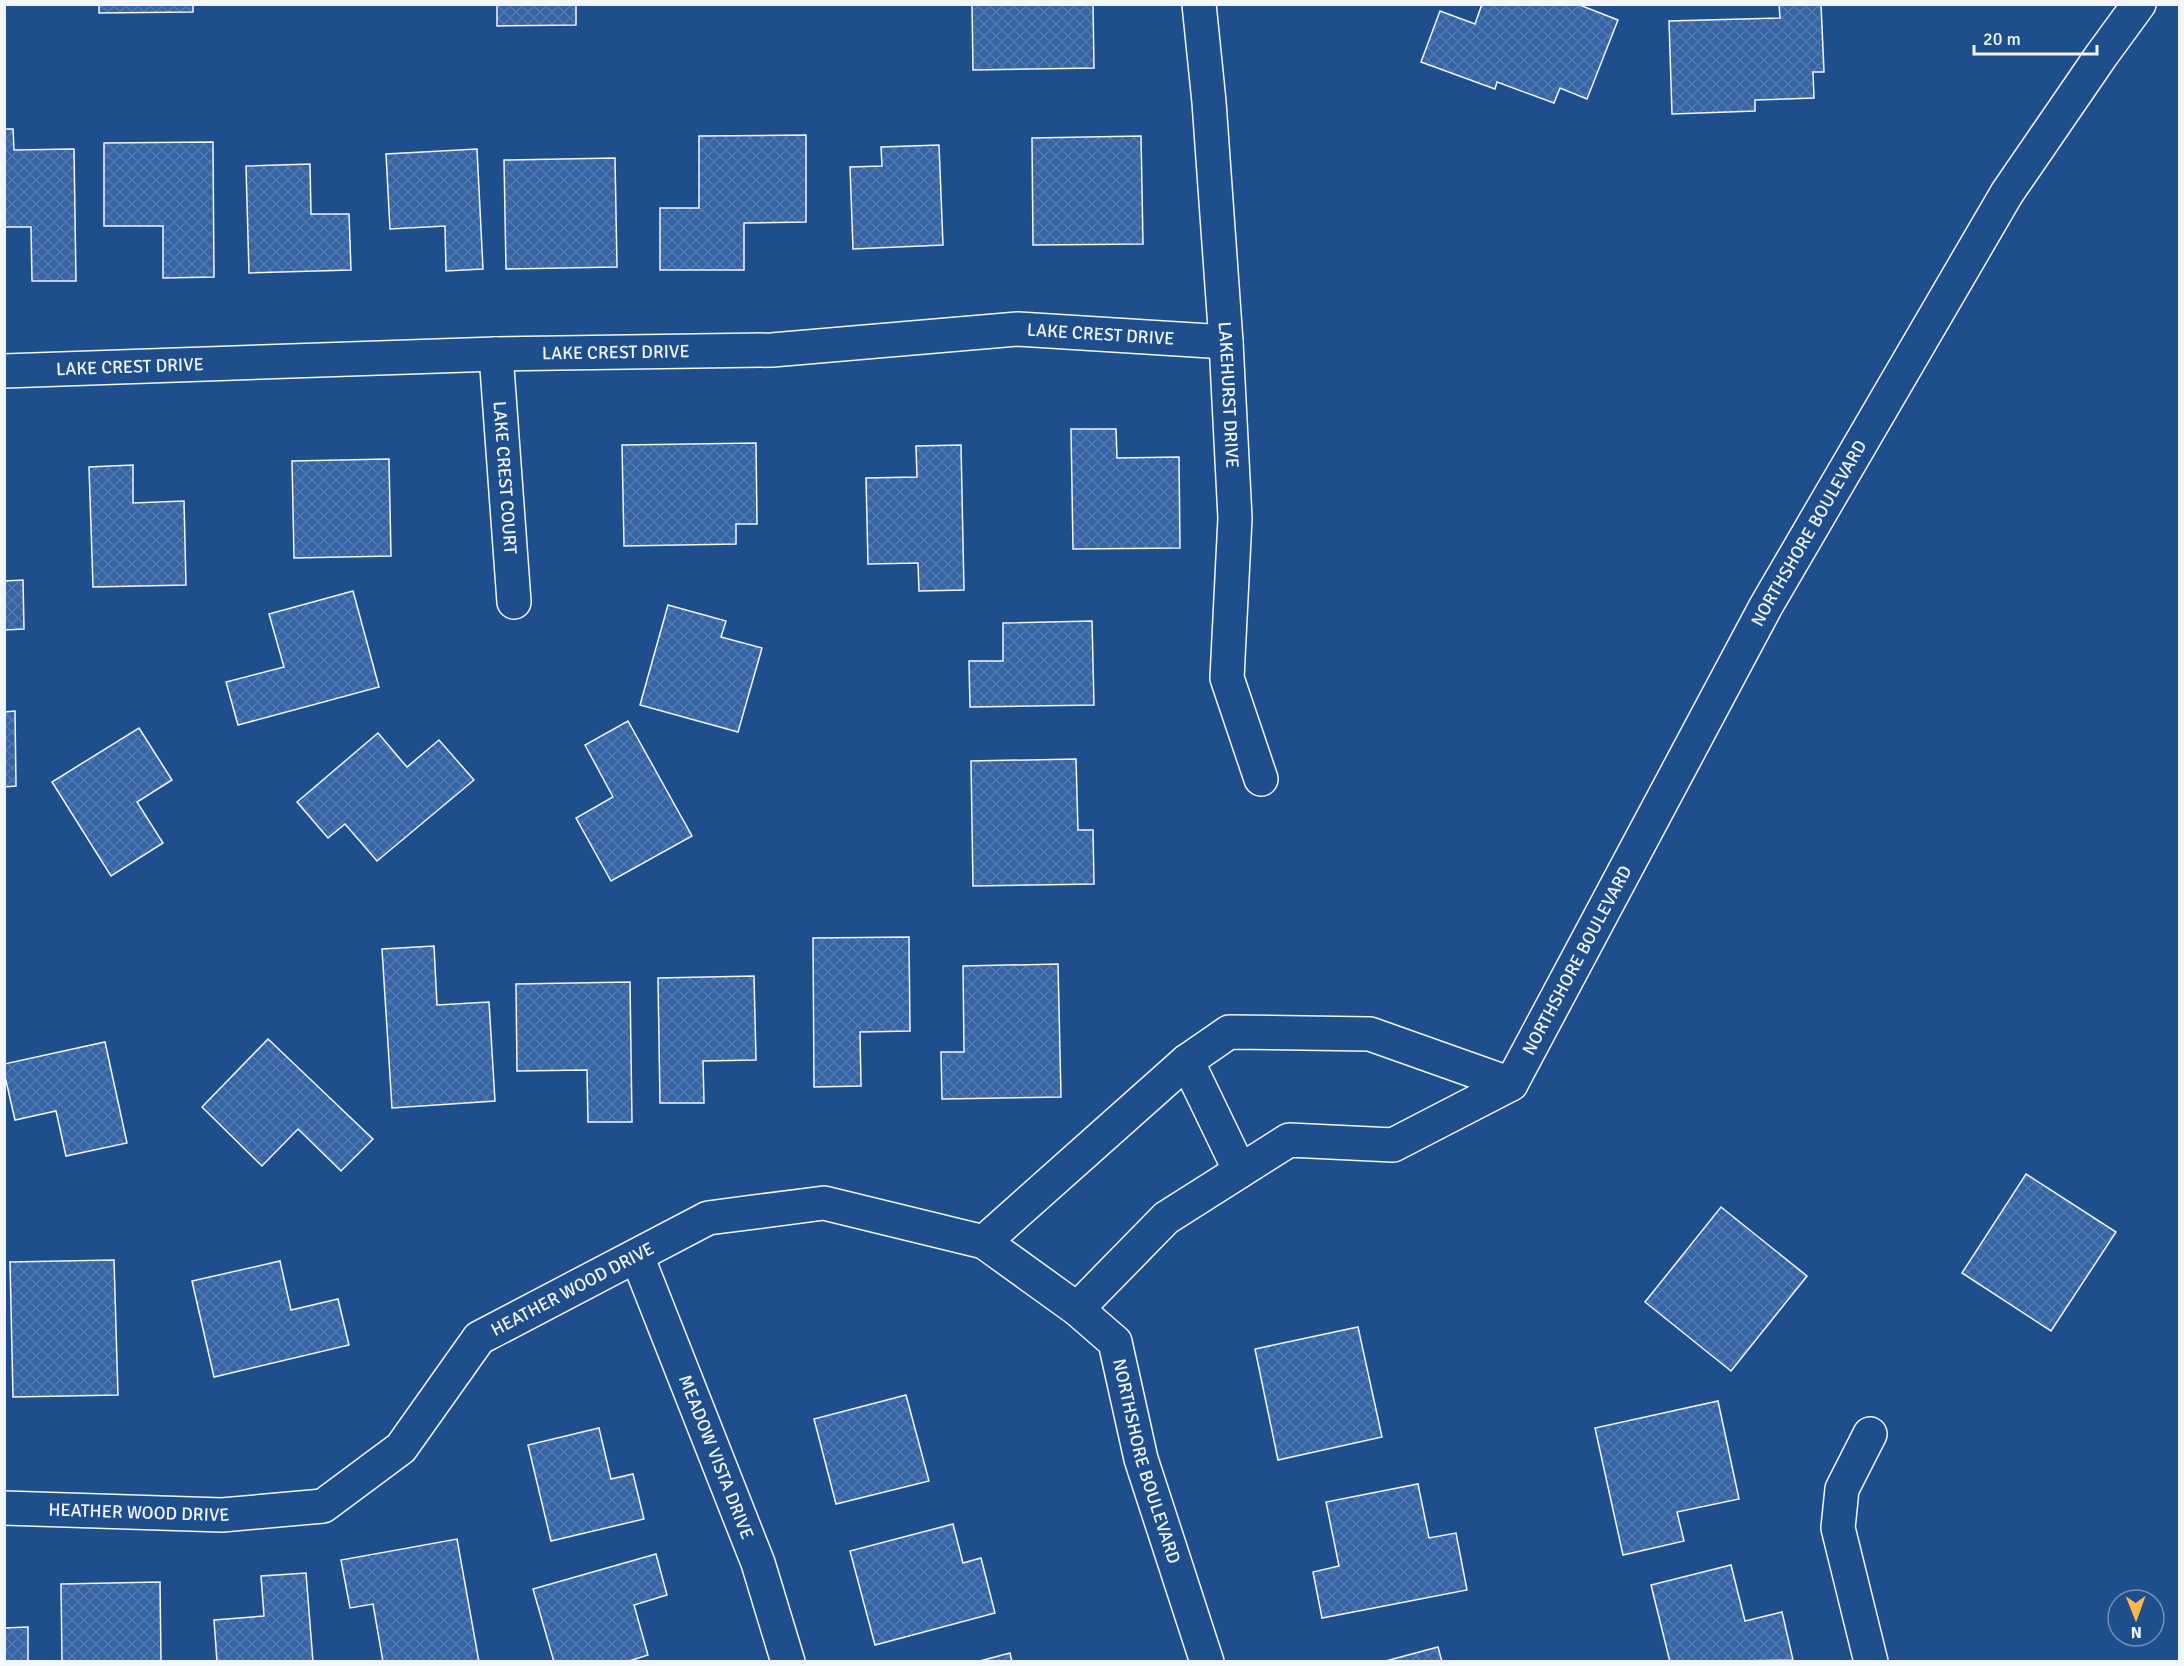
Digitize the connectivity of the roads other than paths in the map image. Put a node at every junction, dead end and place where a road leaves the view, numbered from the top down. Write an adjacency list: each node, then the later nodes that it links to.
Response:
1 (1199, 4): 3 (street, LAKEHURST DRIVE)
2 (2139, 4): 9 (street, NORTHSHORE BOULEVARD)
3 (1226, 342): 4 (street, LAKE CREST DRIVE); 7 (street, LAKEHURST DRIVE)
4 (496, 354): 5 (street, LAKE CREST DRIVE); 6 (street, LAKE CREST COURT)
5 (4, 371)
6 (514, 602)
7 (1261, 779)
8 (1187, 1061): 9 (street); 10 (street); 11 (street)
9 (1511, 1084): 10 (street)
10 (1240, 1171): 13 (street)
11 (984, 1242): 12 (street, HEATHER WOOD DRIVE); 13 (street, HEATHER WOOD DRIVE)
12 (637, 1256): 15 (street, HEATHER WOOD DRIVE); 16 (street, MEADOW VISTA DRIVE)
13 (1077, 1309): 17 (street, NORTHSHORE BOULEVARD)
14 (1870, 1434): 18 (street)
15 (4, 1508)
16 (788, 1662)
17 (1207, 1662)
18 (1871, 1662)

